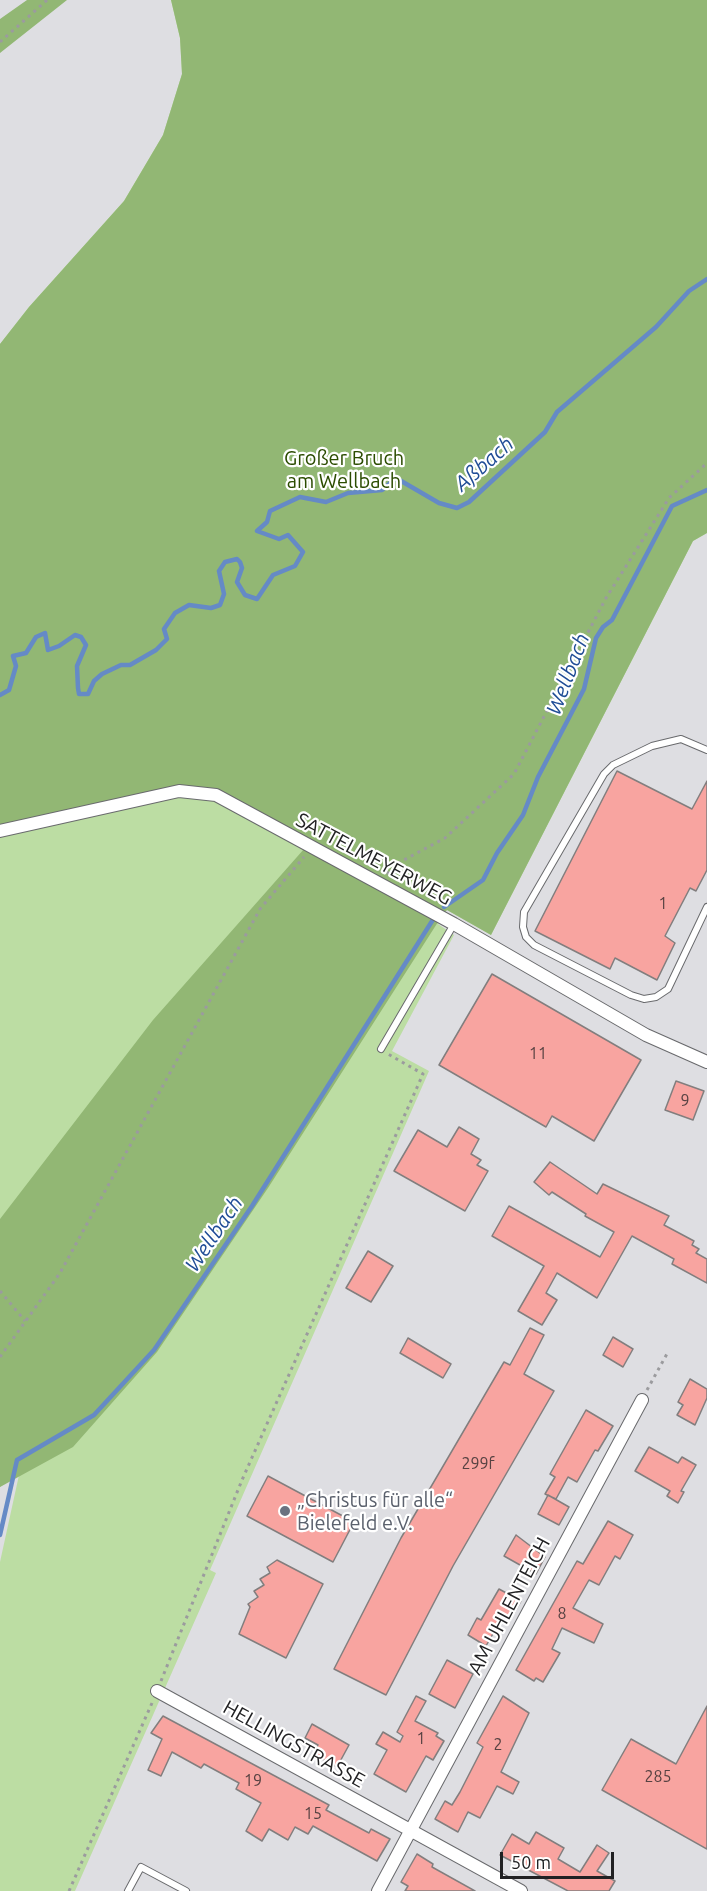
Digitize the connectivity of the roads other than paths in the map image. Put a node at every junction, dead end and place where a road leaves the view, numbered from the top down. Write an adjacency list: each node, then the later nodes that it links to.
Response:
1 (707, 750): 3 (lane)
2 (0, 831): 4 (street, SATTELMEYERWEG)
3 (707, 907)
4 (454, 924): 5 (lane); 6 (street, SATTELMEYERWEG)
5 (381, 1049)
6 (706, 1060)
7 (642, 1400): 9 (street, AM UHLENTEICH)
8 (157, 1691): 9 (street, HELLINGSTRASSE)
9 (411, 1831): 12 (street); 13 (street, HELLINGSTRASSE)
10 (128, 1891): 11 (lane)
11 (186, 1891)
12 (378, 1891)
13 (521, 1891)

